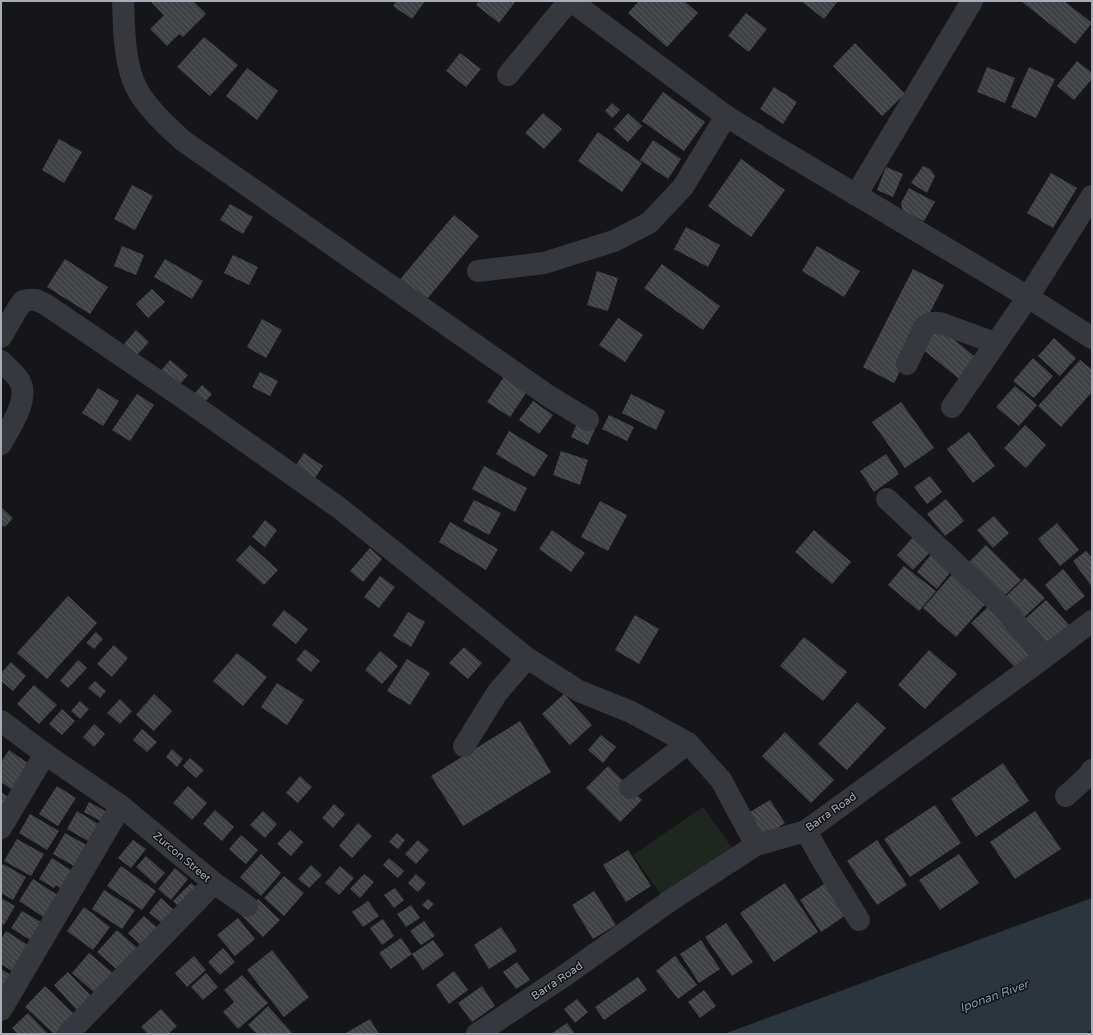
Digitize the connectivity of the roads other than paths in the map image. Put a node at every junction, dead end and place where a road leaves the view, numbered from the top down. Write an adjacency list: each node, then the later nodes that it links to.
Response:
1 (123, 1): 16 (street)
2 (570, 1): 4 (street); 5 (street)
3 (972, 1): 6 (street)
4 (508, 75)
5 (726, 116): 6 (street); 8 (street)
6 (856, 195): 9 (street)
7 (1092, 196): 9 (street)
8 (478, 271)
9 (1028, 297): 11 (street); 12 (street)
10 (1, 337): 21 (street)
11 (1092, 338)
12 (995, 343): 14 (street); 15 (street)
13 (1, 361): 17 (street)
14 (907, 364)
15 (952, 407)
16 (588, 420)
17 (1, 444)
18 (887, 499): 20 (street)
19 (1090, 629): 20 (street, Barra Road)
20 (1045, 656): 31 (street, Barra Road)
21 (527, 658): 23 (street); 24 (street)
22 (1, 721): 25 (street, Zurcon Street)
23 (688, 743): 27 (street); 32 (street)
24 (464, 746)
25 (45, 754): 29 (street, Zurcon Street); 30 (street)
26 (1092, 770): 28 (street)
27 (630, 788)
28 (1066, 796)
29 (121, 806): 33 (street, Zurcon Street); 36 (street)
30 (1, 828)
31 (806, 831): 32 (street, Barra Road); 35 (street)
32 (756, 845): 38 (street, Barra Road)
33 (214, 883): 34 (street); 37 (street, Zurcon Street)
34 (247, 906)
35 (859, 920)
36 (1, 1010)
37 (68, 1034)
38 (477, 1034)

